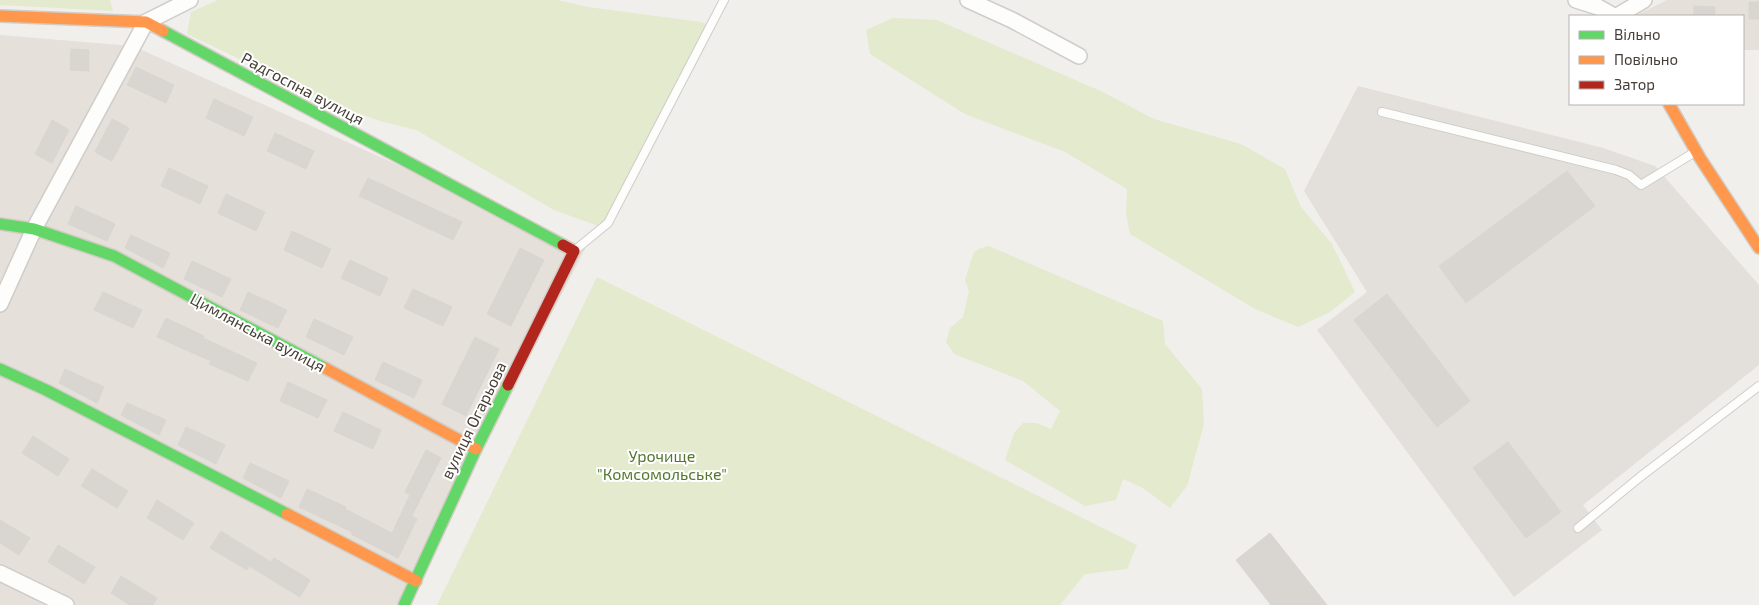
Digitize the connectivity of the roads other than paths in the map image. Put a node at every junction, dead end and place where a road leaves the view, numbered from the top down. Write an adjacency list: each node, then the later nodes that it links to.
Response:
1 (190, 0): 9 (street)
2 (724, 0): 17 (lane)
3 (968, 0): 10 (street)
4 (1576, 0): 6 (street)
5 (1644, 0): 7 (street)
6 (1613, 15)
7 (1617, 15)
8 (0, 16): 9 (street, Радгоспна вулиця)
9 (146, 22): 15 (street); 17 (street, Радгоспна вулиця)
10 (1079, 56)
11 (1670, 105): 13 (street)
12 (1382, 112): 13 (lane)
13 (1696, 151): 16 (street)
14 (0, 224): 15 (street, Цимлянська вулиця)
15 (34, 228): 18 (street); 21 (street, Цимлянська вулиця)
16 (1759, 248)
17 (574, 251): 21 (street, вулиця Огарьова)
18 (0, 304)
19 (0, 369): 24 (street)
20 (1759, 386): 22 (lane)
21 (476, 449): 24 (street, вулиця Огарьова)
22 (1578, 528)
23 (0, 573): 25 (street)
24 (416, 581): 26 (street, вулиця Огарьова)
25 (66, 605)
26 (404, 605)

